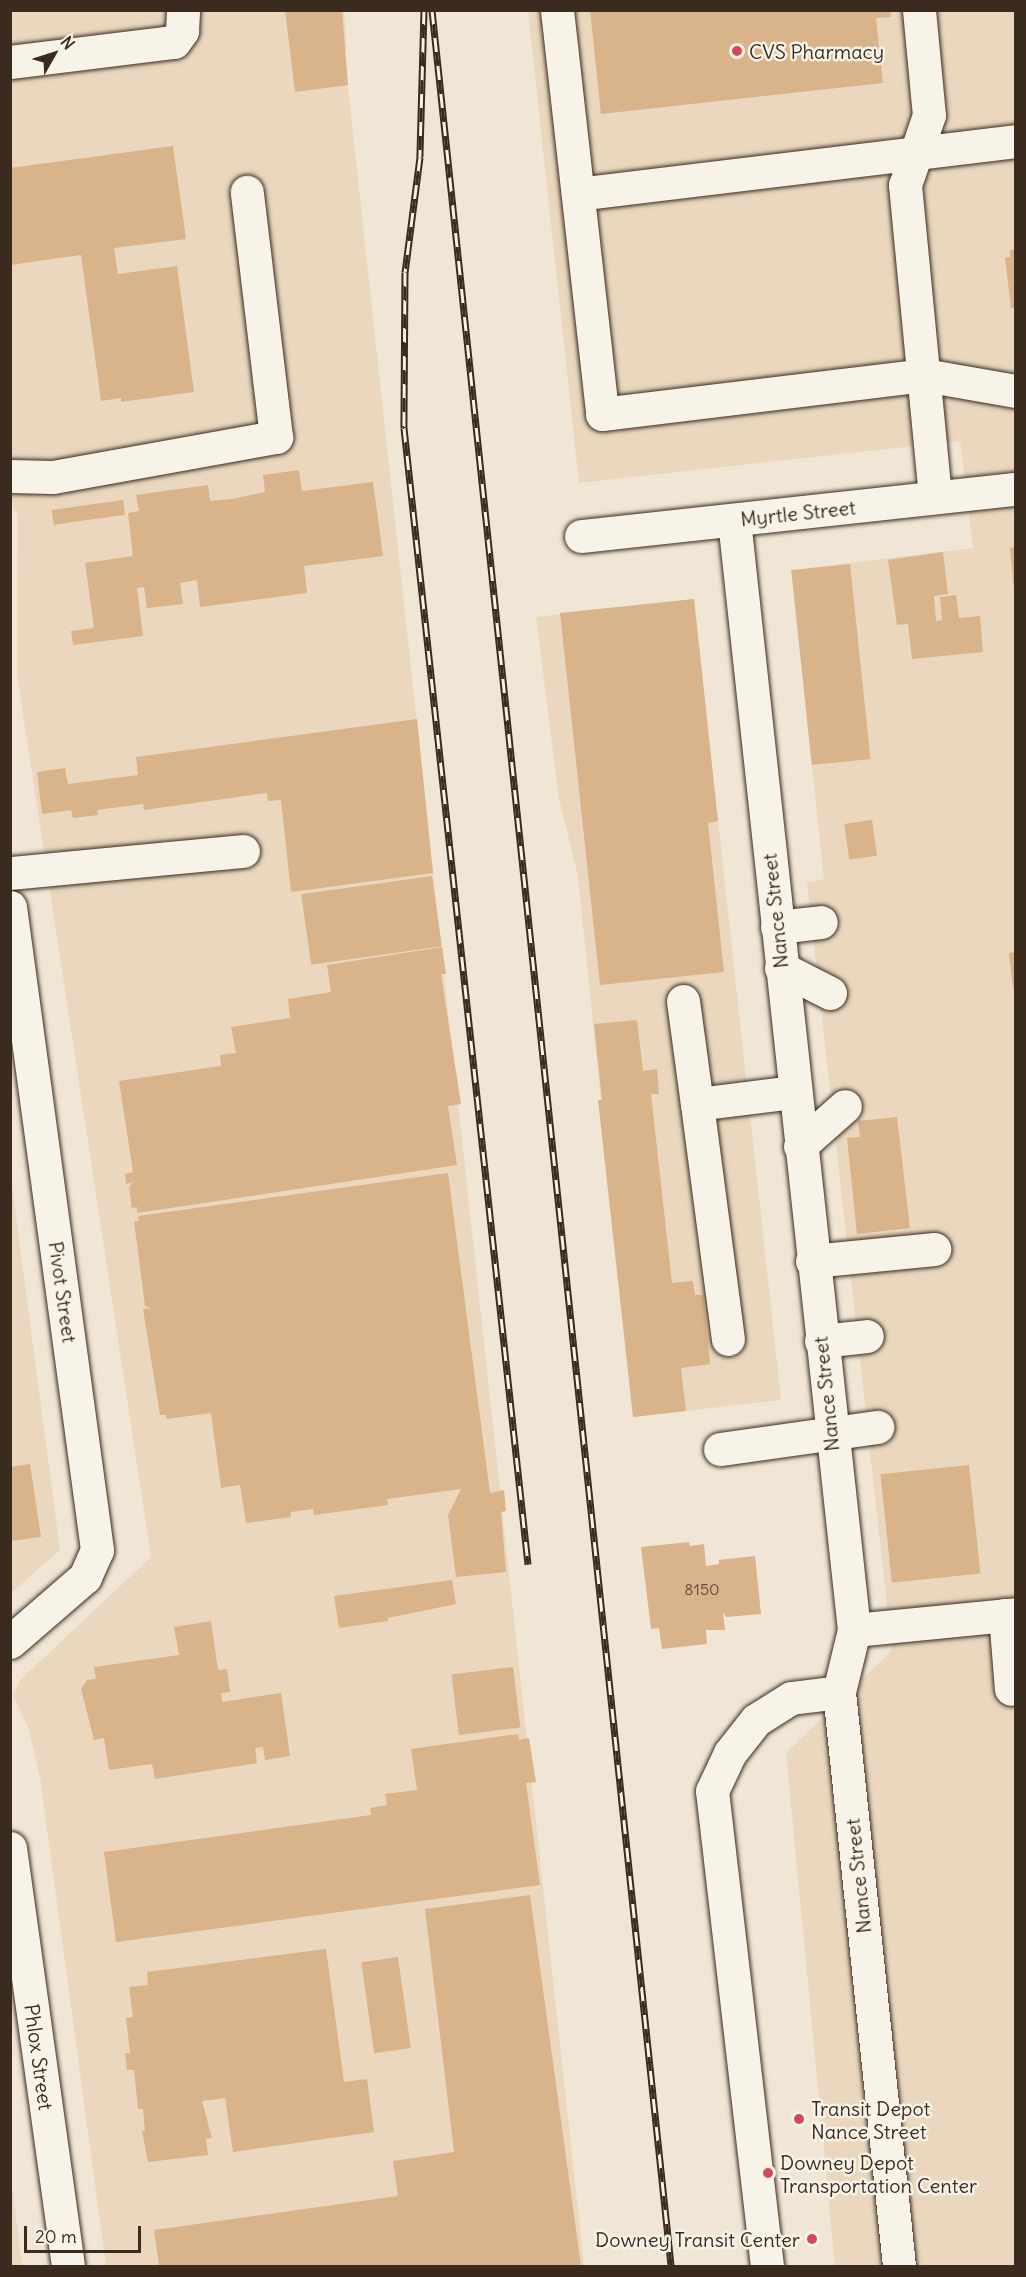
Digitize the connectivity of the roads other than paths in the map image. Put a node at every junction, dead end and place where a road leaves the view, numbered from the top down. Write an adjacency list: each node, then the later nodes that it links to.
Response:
1 (183, 10): 4 (street)
2 (557, 10): 8 (street)
3 (918, 10): 6 (street)
4 (10, 62)
5 (1016, 141): 6 (street)
6 (916, 153): 8 (street); 9 (street)
7 (246, 192): 11 (street)
8 (578, 194): 9 (street)
9 (924, 375): 10 (street); 13 (street)
10 (1016, 391)
11 (10, 476)
12 (1016, 489): 13 (street, Myrtle Street)
13 (935, 497): 14 (street, Myrtle Street)
14 (734, 520): 15 (street, Myrtle Street); 20 (street, Nance Street)
15 (581, 536)
16 (243, 851): 17 (street)
17 (10, 873)
18 (10, 907): 38 (street, Pivot Street)
19 (821, 922): 20 (street)
20 (777, 927): 21 (street, Nance Street)
21 (782, 968): 22 (street); 24 (street, Nance Street)
22 (830, 993)
23 (683, 1001): 25 (street)
24 (795, 1092): 25 (street); 27 (street, Nance Street)
25 (697, 1104): 31 (street)
26 (845, 1106): 27 (street)
27 (800, 1146): 29 (street, Nance Street)
28 (934, 1249): 29 (street)
29 (812, 1261): 32 (street, Nance Street)
30 (867, 1336): 32 (street)
31 (728, 1339)
32 (821, 1341): 34 (street, Nance Street)
33 (877, 1427): 34 (street)
34 (830, 1432): 35 (street); 37 (street, Nance Street)
35 (720, 1449)
36 (1010, 1615): 37 (street); 39 (street)
37 (854, 1630): 40 (street, Nance Street)
38 (10, 1642)
39 (1011, 1689)
40 (838, 1692): 43 (street); 44 (street, Nance Street)
41 (10, 1848): 42 (street, Phlox Street)
42 (68, 2266)
43 (767, 2266)
44 (899, 2266)

